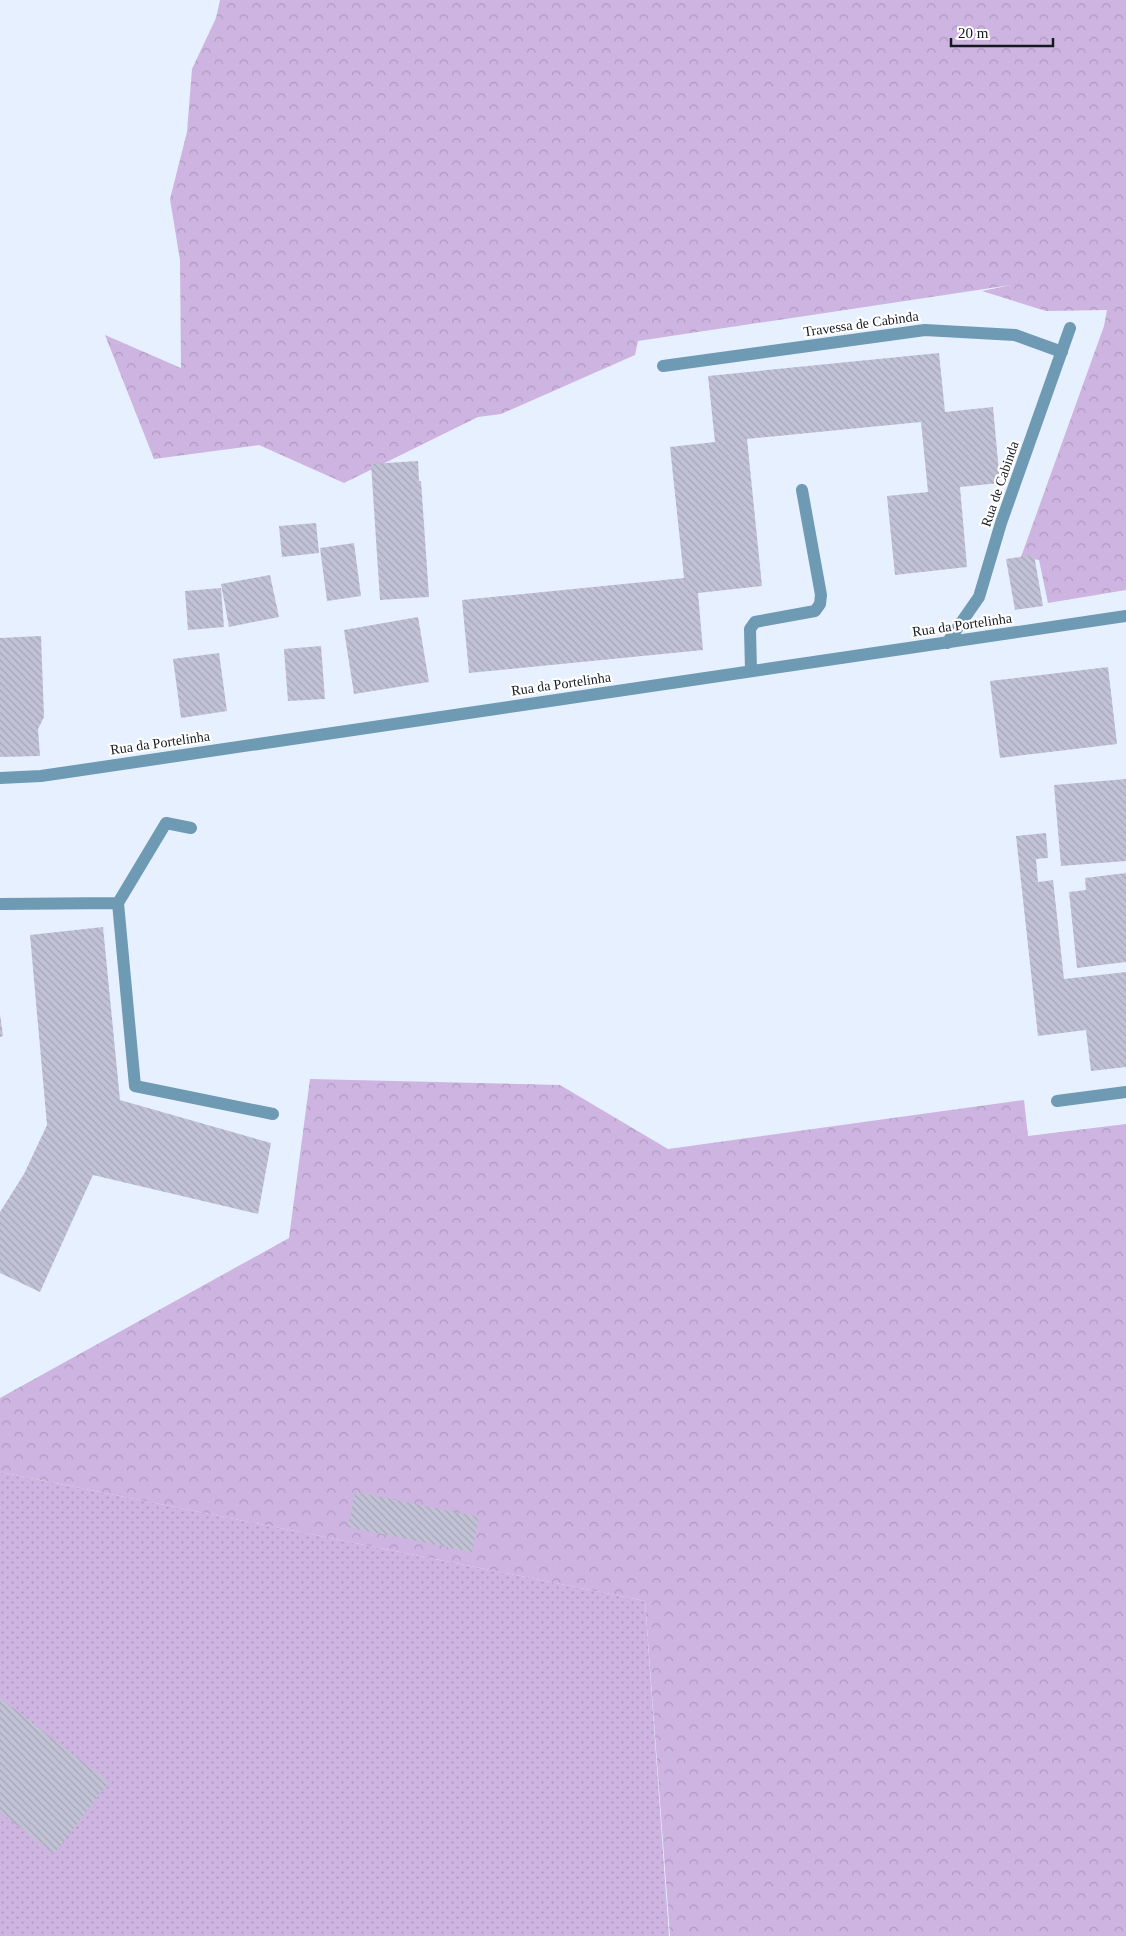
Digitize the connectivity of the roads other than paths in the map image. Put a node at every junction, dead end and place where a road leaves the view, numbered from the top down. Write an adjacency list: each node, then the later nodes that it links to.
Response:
1 (1070, 328): 2 (street, Rua de Cabinda)
2 (1062, 352): 3 (street, Travessa de Cabinda); 6 (street, Rua de Cabinda)
3 (663, 366)
4 (802, 490): 7 (street)
5 (1126, 616): 6 (street, Rua da Portelinha)
6 (947, 643): 7 (street, Rua da Portelinha)
7 (751, 672): 8 (street, Rua da Portelinha)
8 (0, 778)
9 (191, 828): 10 (street)
10 (118, 903): 11 (street); 14 (street)
11 (0, 904)
12 (1126, 1092): 13 (street)
13 (1057, 1101)
14 (273, 1114)

